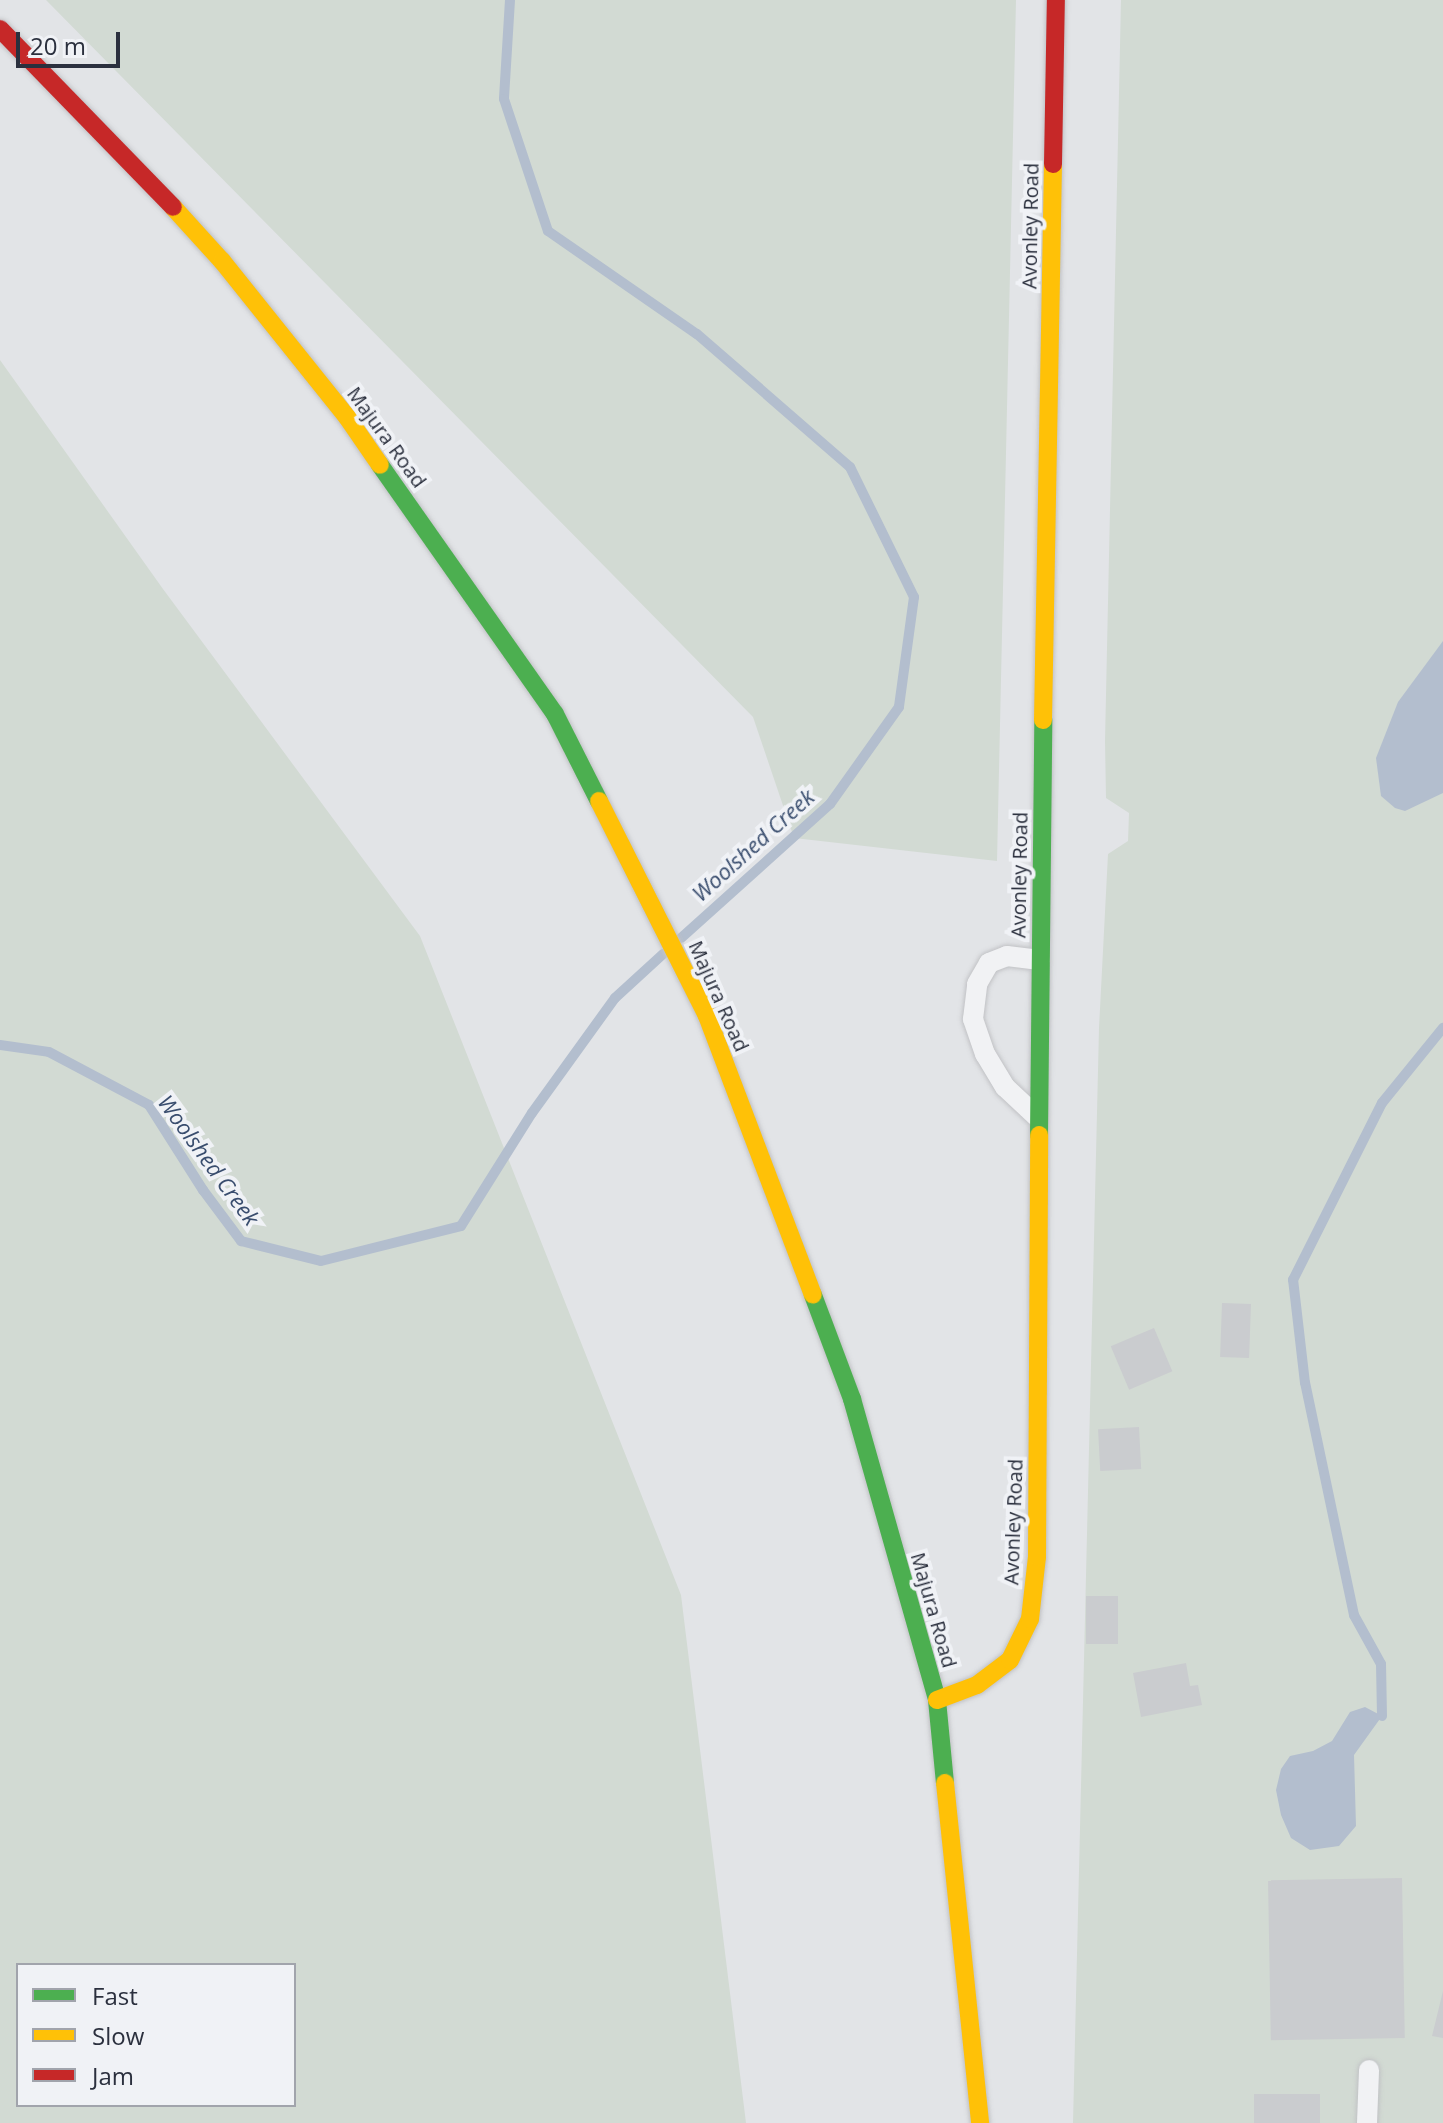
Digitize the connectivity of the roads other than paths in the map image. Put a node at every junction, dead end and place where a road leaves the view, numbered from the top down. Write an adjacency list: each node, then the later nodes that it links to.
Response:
1 (1056, 0): 3 (main road, Avonley Road)
2 (0, 29): 5 (main road, Majura Road)
3 (1040, 960): 4 (main road, Avonley Road); 4 (lane)
4 (1039, 1118): 5 (main road, Avonley Road)
5 (937, 1700): 7 (main road, Majura Road)
6 (1369, 2070): 8 (lane)
7 (980, 2123)
8 (1367, 2123)

